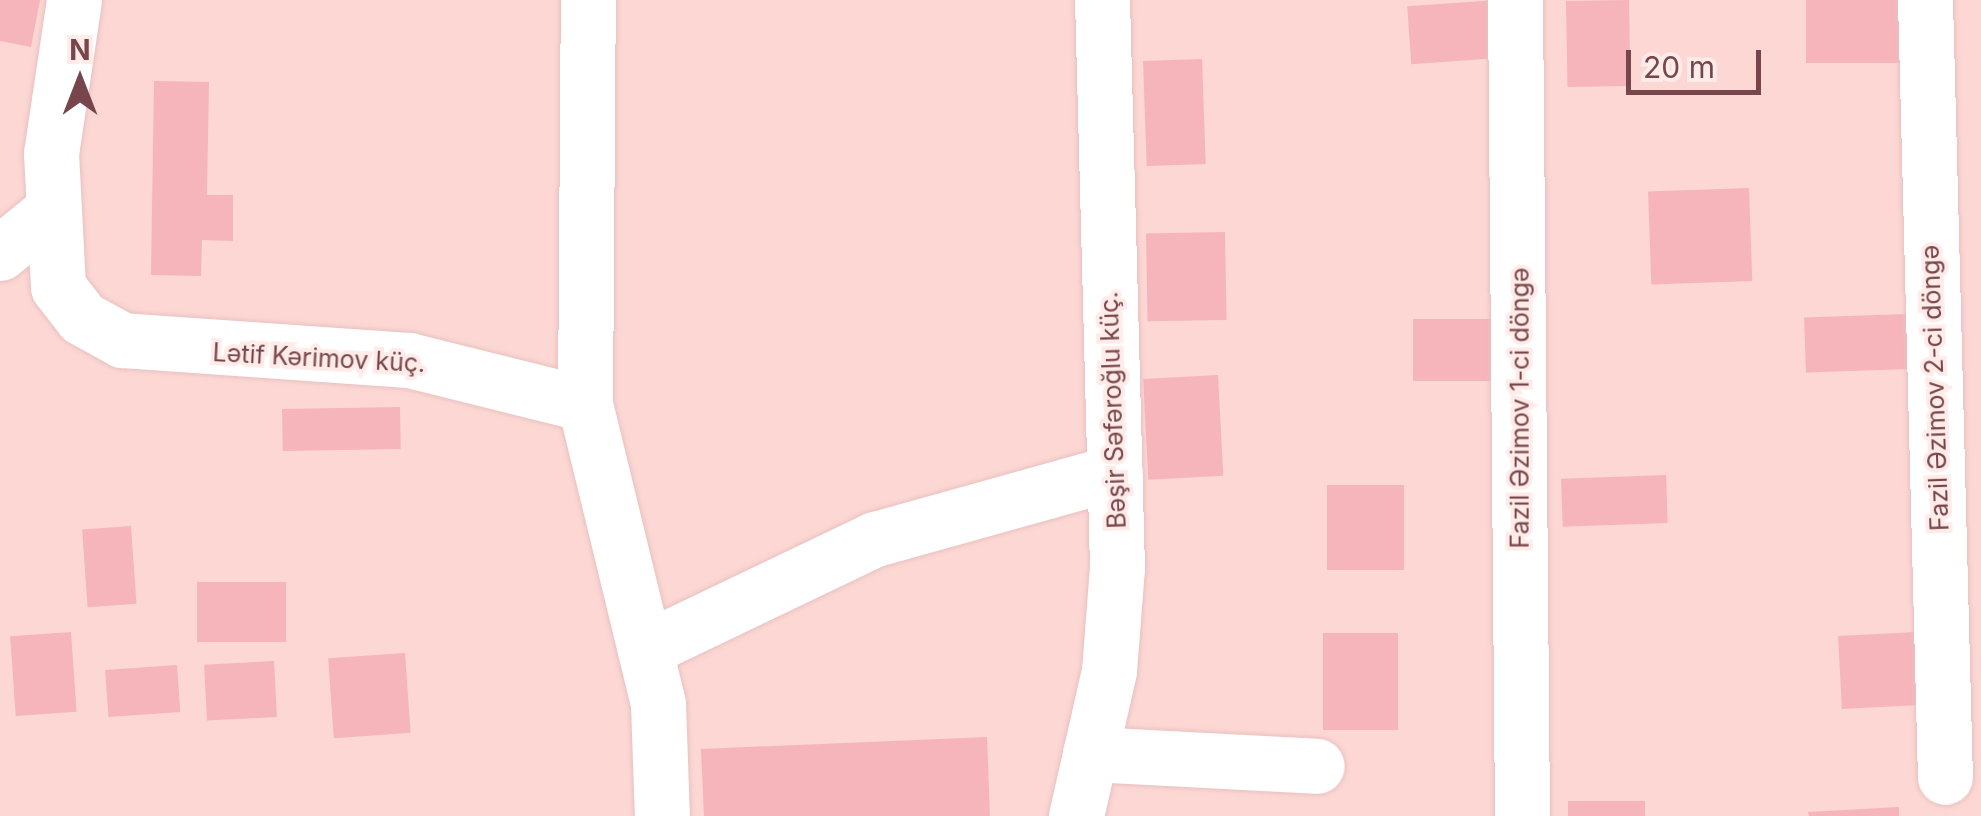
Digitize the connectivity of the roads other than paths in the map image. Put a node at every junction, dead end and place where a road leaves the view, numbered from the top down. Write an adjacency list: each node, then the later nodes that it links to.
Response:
1 (74, 0): 6 (street, Lətif Kərimov küç.)
2 (588, 0): 8 (street)
3 (1102, 0): 9 (street, Bəşir Səfəroğlu küç.)
4 (1514, 0): 16 (street, Fazil Əzimov 1-ci döngə)
5 (1925, 0): 13 (street, Fazil Əzimov 2-ci döngə)
6 (48, 214): 7 (street); 8 (street, Lətif Kərimov küç.)
7 (0, 253)
8 (585, 404): 10 (street)
9 (1114, 472): 10 (street); 11 (street, Bəşir Səfəroğlu küç.)
10 (644, 649): 14 (street)
11 (1090, 754): 12 (street); 15 (street, Bəşir Səfəroğlu küç.)
12 (1317, 766)
13 (1946, 776)
14 (662, 816)
15 (1076, 816)
16 (1522, 816)

